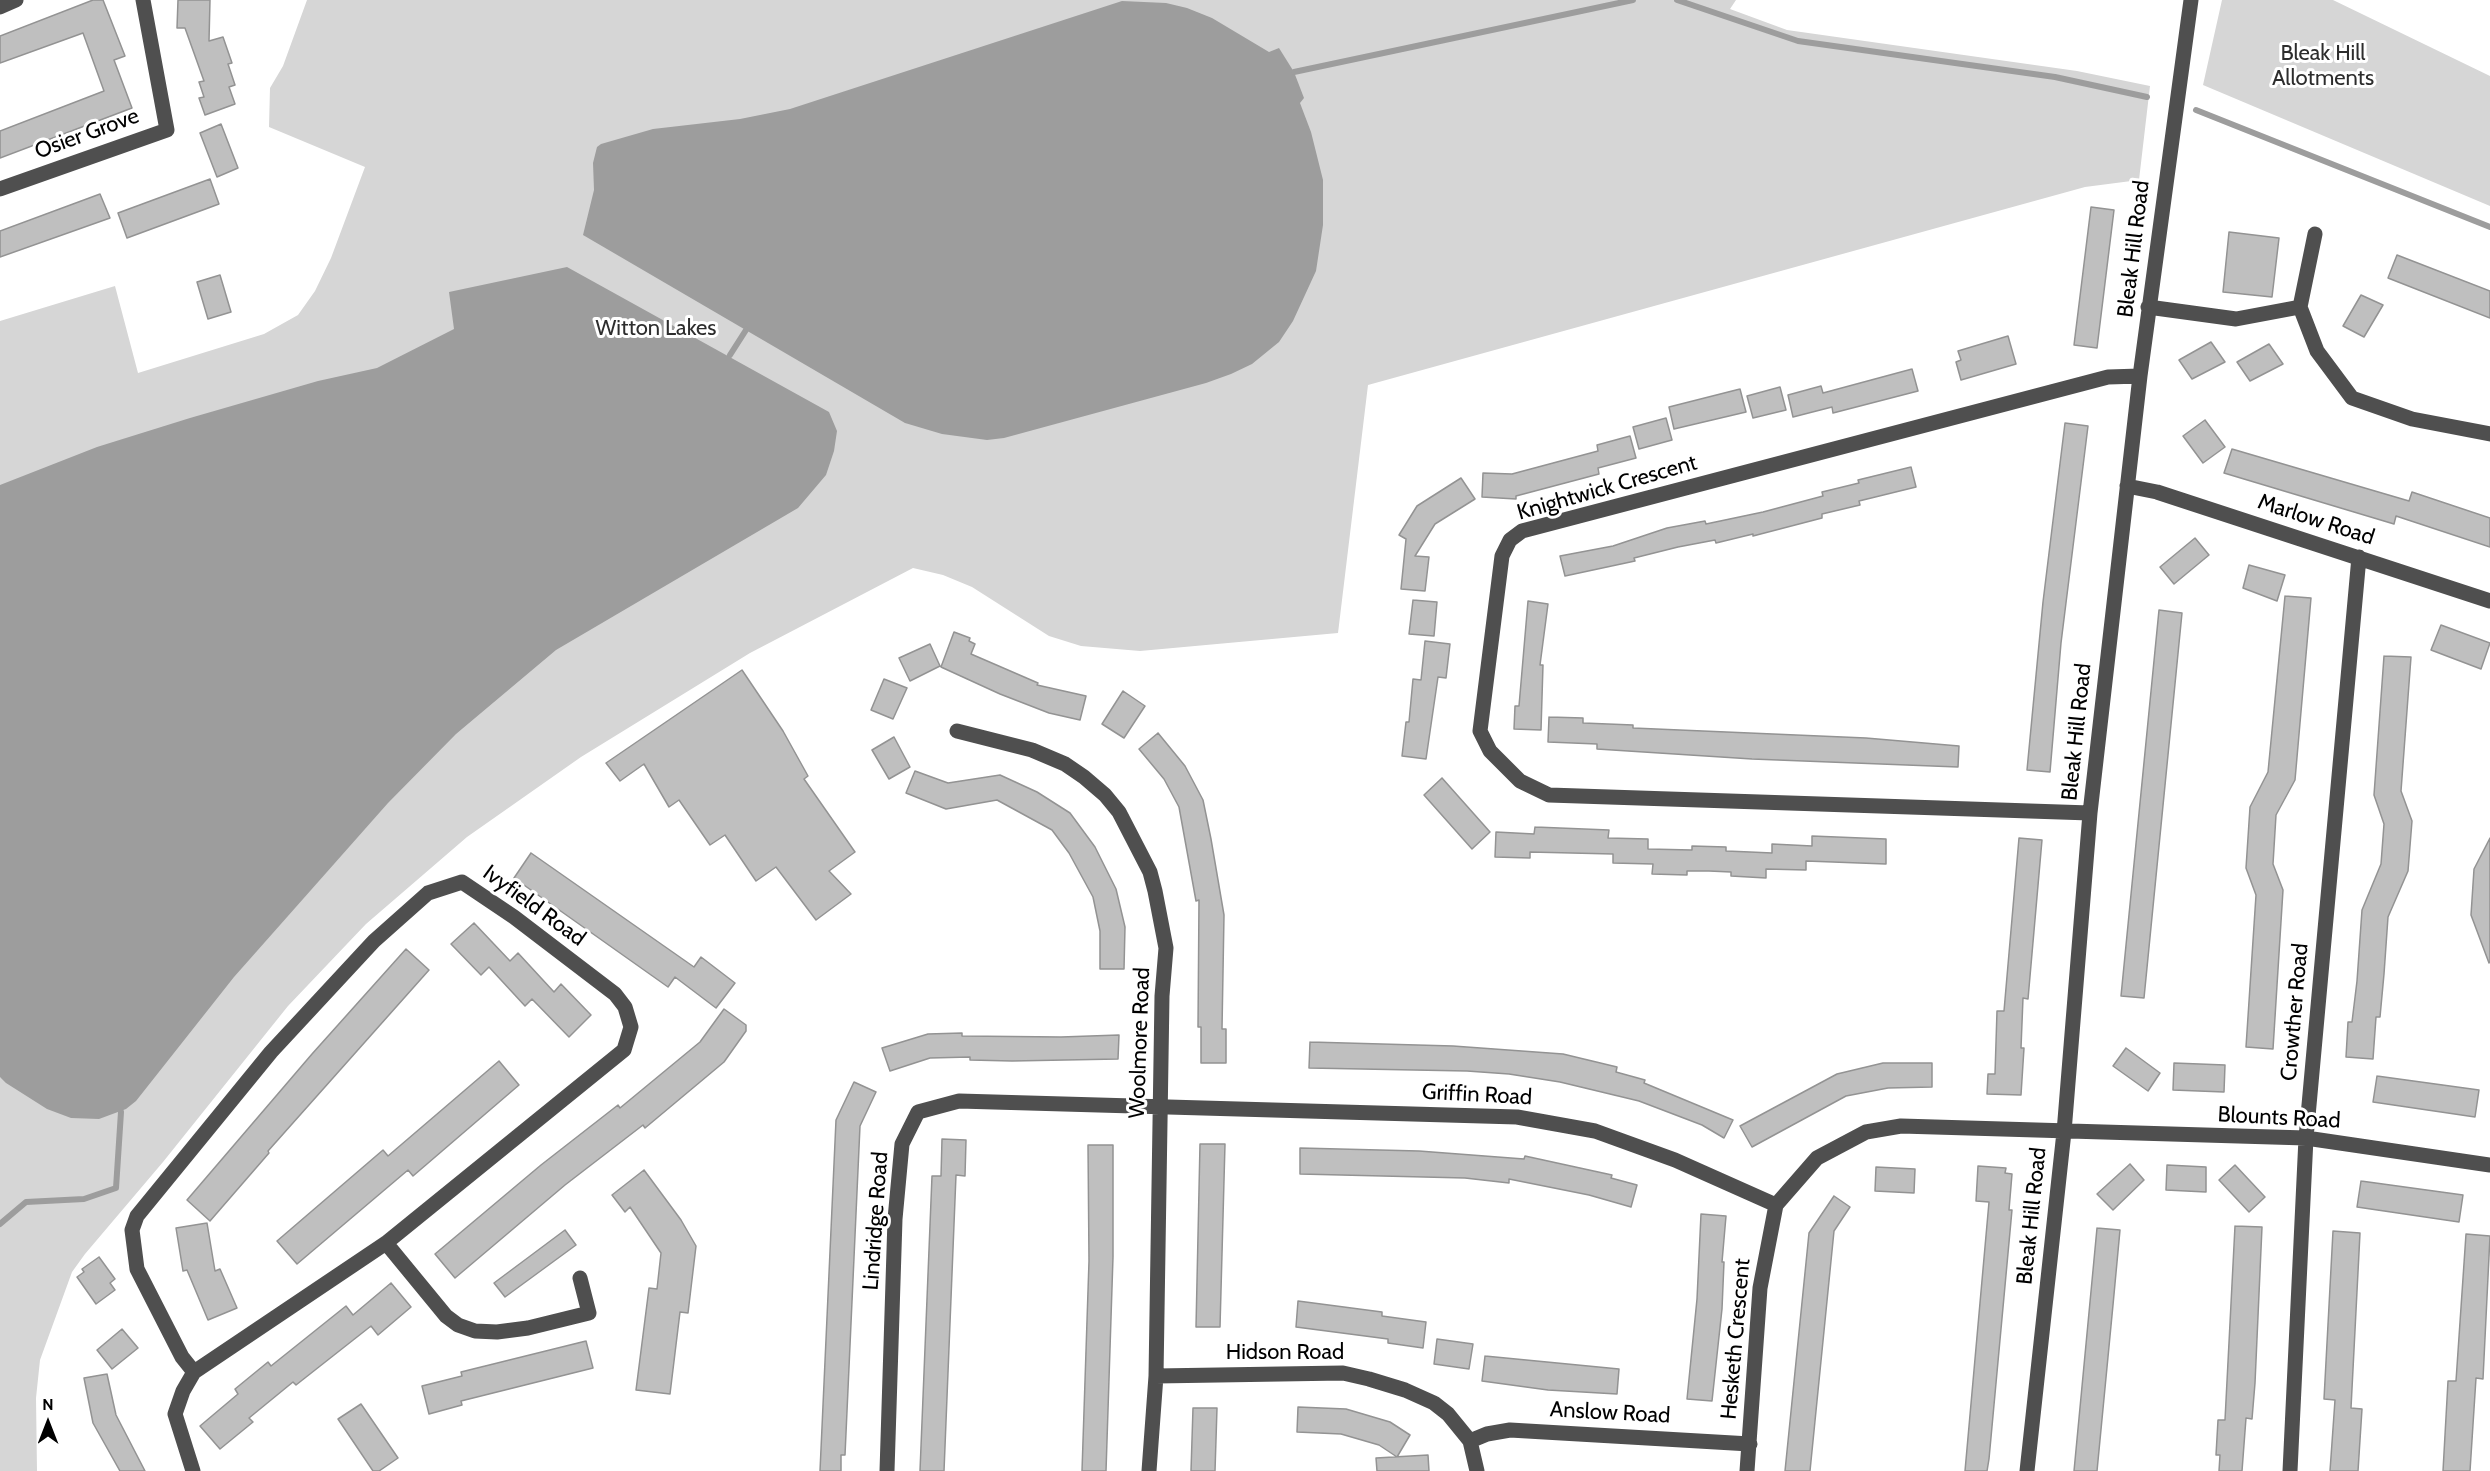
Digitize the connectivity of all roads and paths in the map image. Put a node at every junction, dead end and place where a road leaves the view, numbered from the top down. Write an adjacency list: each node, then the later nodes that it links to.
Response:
1 (16, 0): 4 (street)
2 (143, 0): 5 (street, Osier Grove)
3 (2191, 0): 7 (street, Bleak Hill Road)
4 (0, 7)
5 (0, 189)
6 (2315, 234): 8 (street)
7 (2148, 307): 8 (street); 9 (street, Bleak Hill Road)
8 (2300, 307): 10 (street)
9 (2140, 376): 11 (street, Bleak Hill Road); 15 (street, Knightwick Crescent)
10 (2490, 435)
11 (2127, 486): 12 (street, Marlow Road); 15 (street, Bleak Hill Road)
12 (2359, 557): 13 (street, Marlow Road); 18 (street, Crowther Road)
13 (2490, 601)
14 (957, 731): 16 (street, Woolmore Road)
15 (2090, 813): 17 (street, Bleak Hill Road)
16 (1160, 1106): 20 (street, Griffin Road); 24 (street, Woolmore Road); 28 (street, Lindridge Road)
17 (2064, 1132): 18 (street, Blounts Road); 20 (street, Hesketh Crescent); 32 (street, Bleak Hill Road)
18 (2306, 1138): 19 (street, Blounts Road); 33 (street, Crowther Road)
19 (2490, 1165)
20 (1776, 1205): 26 (street, Hesketh Crescent)
21 (386, 1243): 22 (street); 23 (street, Ivyfield Road); 23 (street, Ivyfield Road)
22 (580, 1278)
23 (194, 1372): 27 (street, Ivyfield Road)
24 (1156, 1376): 25 (street, Hidson Road); 29 (street, Woolmore Road)
25 (1470, 1441): 26 (street, Anslow Road); 30 (street, Hidson Road)
26 (1750, 1444): 31 (street, Hesketh Crescent)
27 (193, 1471)
28 (887, 1471)
29 (1149, 1471)
30 (1477, 1471)
31 (1747, 1471)
32 (2027, 1471)
33 (2290, 1471)

